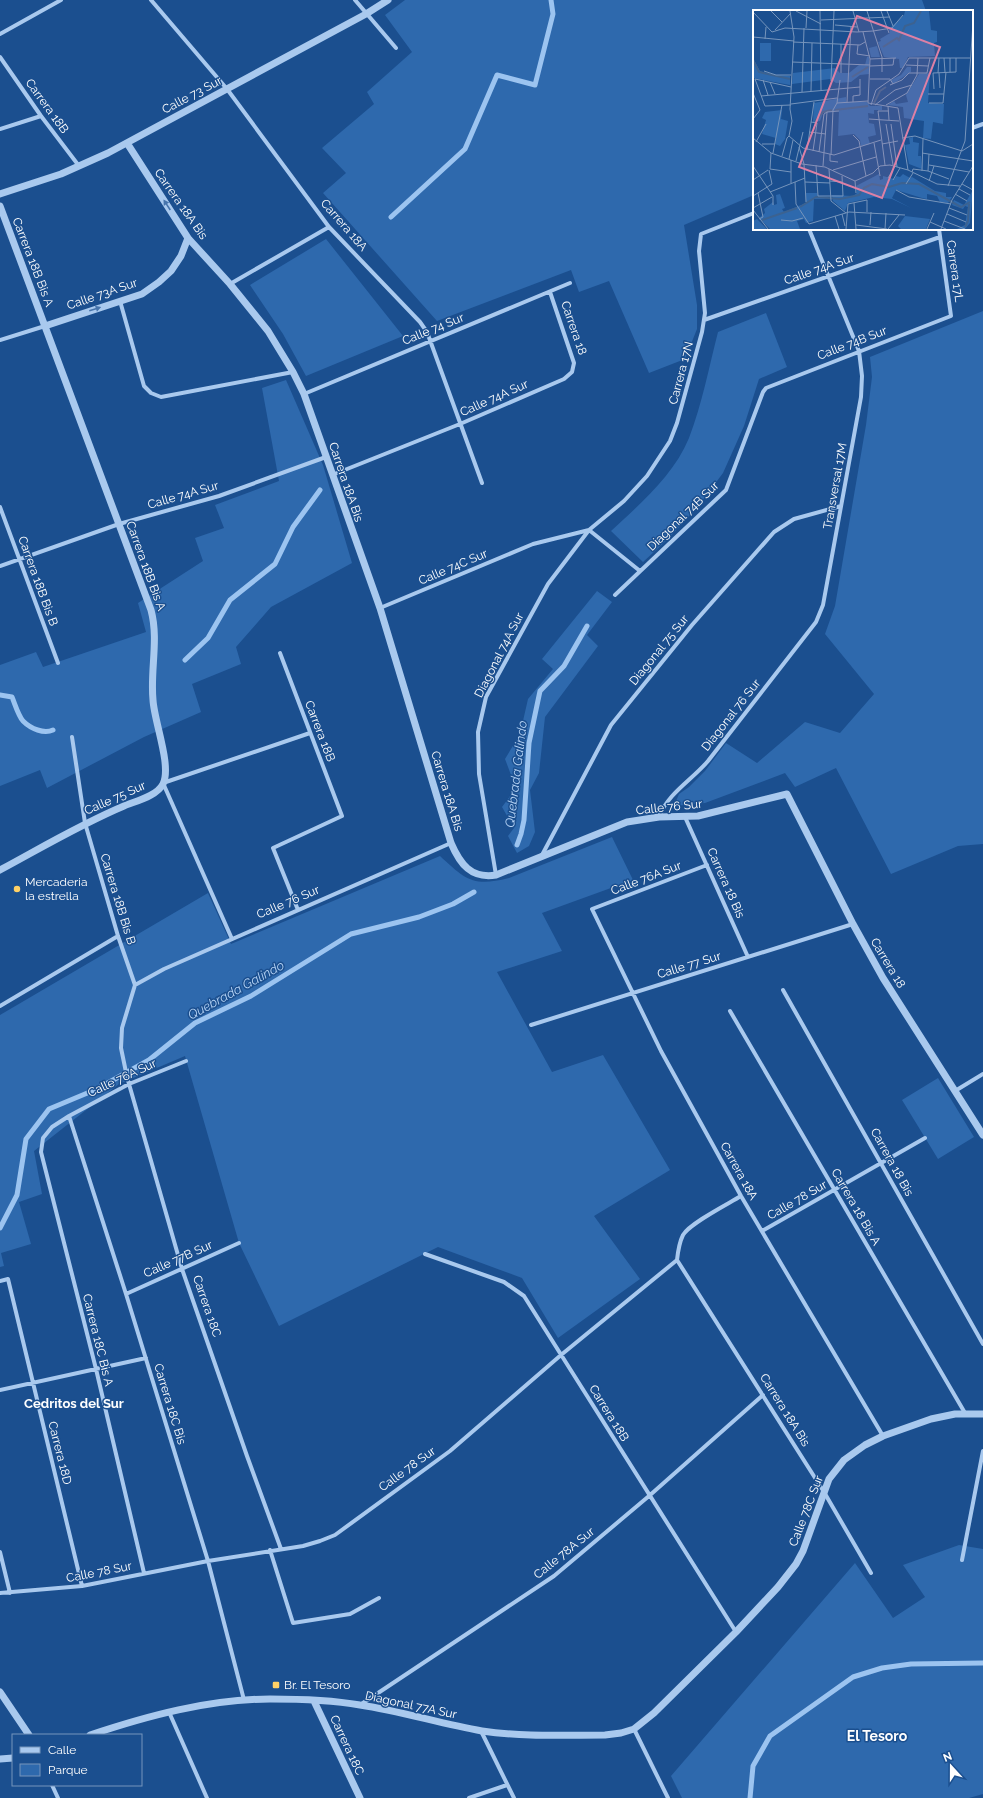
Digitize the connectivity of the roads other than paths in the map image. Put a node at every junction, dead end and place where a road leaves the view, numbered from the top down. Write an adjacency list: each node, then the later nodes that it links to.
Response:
1 (61, 0): 6 (street)
2 (151, 0): 9 (street, Carrera 18A)
3 (355, 0): 5 (street)
4 (388, 0): 5 (street, Calle 73 Sur)
5 (366, 14): 7 (street); 9 (street, Calle 73 Sur)
6 (0, 34)
7 (396, 48)
8 (0, 57): 10 (street, Carrera 18B)
9 (227, 89): 14 (street, Calle 73 Sur); 19 (street, Carrera 18A)
10 (41, 116): 12 (street); 15 (street, Carrera 18B)
11 (983, 124): 13 (street)
12 (0, 128)
13 (973, 128)
14 (127, 143): 15 (street, Calle 73 Sur); 23 (street, Carrera 18A Bis, one-way to 14)
15 (79, 166): 16 (street, Calle 73 Sur)
16 (0, 194)
17 (0, 206): 31 (street, Carrera 18B Bis A)
18 (753, 213): 30 (street, Carrera 17N)
19 (329, 227): 26 (street); 33 (street, Carrera 18A)
20 (809, 230): 24 (street, Transversal 17M)
21 (939, 230): 22 (street, Carrera 17L)
22 (940, 237): 24 (street, Calle 74A Sur); 29 (street, Carrera 17L)
23 (188, 238): 26 (street, Carrera 18A Bis); 28 (street, Calle 73A Sur)
24 (828, 276): 30 (street, Calle 74A Sur); 34 (street, Transversal 17M)
25 (570, 283): 27 (street, Calle 74 Sur)
26 (230, 284): 35 (street, Carrera 18A Bis)
27 (550, 292): 33 (street, Calle 74 Sur); 36 (street, Carrera 18)
28 (120, 301): 31 (street, Calle 73A Sur, one-way to 28); 35 (street)
29 (951, 316): 34 (street, Calle 74B Sur)
30 (704, 320): 43 (street, Carrera 17N)
31 (45, 326): 32 (street, Calle 73A Sur); 46 (street, Carrera 18B Bis A)
32 (0, 340)
33 (430, 341): 38 (street, Calle 74 Sur); 39 (street, Carrera 18A)
34 (859, 351): 37 (street, Calle 74B Sur); 44 (street, Transversal 17M)
35 (293, 372): 38 (street, Carrera 18A Bis)
36 (572, 372): 39 (street, Calle 74A Sur)
37 (762, 392): 50 (street, Diagonal 74B Sur)
38 (304, 394): 40 (street, Carrera 18A Bis)
39 (460, 424): 41 (street, Calle 74A Sur); 42 (street, Carrera 18A)
40 (326, 457): 41 (street, Carrera 18A Bis); 46 (street, Calle 74A Sur)
41 (332, 475): 52 (street, Carrera 18A Bis)
42 (482, 484)
43 (624, 501): 47 (street, Diagonal 74A Sur)
44 (841, 506): 53 (street, Transversal 17M); 64 (street, Diagonal 75 Sur)
45 (0, 507): 48 (street, Carrera 18B Bis B)
46 (119, 524): 48 (street, Calle 74A Sur); 58 (street, Carrera 18B Bis A)
47 (589, 530): 50 (street); 52 (street, Calle 74C Sur); 68 (street, Diagonal 74A Sur)
48 (19, 559): 49 (street, Calle 74A Sur); 55 (street, Carrera 18B Bis B)
49 (0, 566)
50 (640, 571): 51 (street, Diagonal 74B Sur)
51 (615, 595)
52 (380, 608): 63 (street, Carrera 18A Bis)
53 (816, 622): 60 (street, Diagonal 76 Sur)
54 (280, 652): 56 (street, Carrera 18B)
55 (58, 663)
56 (310, 733): 58 (street, Calle 75 Sur); 70 (street, Carrera 18B)
57 (72, 737): 62 (street, Carrera 18B Bis B)
58 (163, 784): 62 (street, Calle 75 Sur); 73 (street, Carrera 18B Bis A)
59 (787, 794): 61 (street, Calle 76 Sur); 71 (street, Carrera 18)
60 (659, 817): 61 (street, Calle 76 Sur); 64 (street, Calle 76 Sur)
61 (685, 817): 65 (street, Carrera 18 Bis)
62 (85, 823): 67 (street, Calle 75 Sur); 72 (street, Carrera 18B Bis B)
63 (451, 843): 66 (street, Carrera 18A Bis); 70 (street, Calle 76 Sur)
64 (540, 857): 68 (street, Calle 76 Sur)
65 (707, 865): 69 (street, Calle 76A Sur); 74 (street, Carrera 18 Bis)
66 (466, 869): 68 (street, Calle 76 Sur)
67 (0, 870)
68 (496, 875)
69 (592, 909): 77 (street, Carrera 18A)
70 (298, 910): 73 (street, Calle 76 Sur)
71 (852, 924): 74 (street, Calle 77 Sur); 84 (street, Carrera 18)
72 (118, 936): 75 (street, Carrera 18B Bis B); 78 (street)
73 (232, 938): 75 (street, Calle 76 Sur)
74 (748, 957): 77 (street, Calle 77 Sur)
75 (135, 985): 83 (street, Carrera 18C)
76 (783, 990): 88 (street, Carrera 18 Bis)
77 (633, 993): 80 (street, Calle 77 Sur); 91 (street, Carrera 18A)
78 (0, 1006)
79 (730, 1011): 90 (street, Carrera 18 Bis A)
80 (532, 1025)
81 (186, 1061): 83 (street, Calle 76A Sur)
82 (983, 1074): 84 (street)
83 (129, 1084): 85 (street, Calle 76A Sur); 96 (street, Carrera 18C)
84 (955, 1091): 86 (street, Carrera 18)
85 (69, 1116): 89 (street, Calle 76A Sur); 98 (street, Carrera 18C Bis)
86 (983, 1135)
87 (925, 1138): 88 (street, Calle 78 Sur)
88 (881, 1164): 90 (street, Calle 78 Sur); 99 (street, Carrera 18 Bis)
89 (48, 1181): 102 (street, Carrera 18C Bis A)
90 (835, 1190): 92 (street, Calle 78 Sur); 106 (street, Carrera 18 Bis A)
91 (741, 1196): 92 (street, Carrera 18A); 95 (street)
92 (762, 1231): 108 (street, Carrera 18A)
93 (239, 1243): 96 (street, Calle 77B Sur)
94 (425, 1254): 100 (street, Carrera 18B)
95 (677, 1260): 100 (street, Calle 78 Sur); 105 (street, Carrera 18A Bis)
96 (182, 1269): 98 (street, Calle 77B Sur); 112 (street, Carrera 18C)
97 (0, 1281): 103 (street, Carrera 18D)
98 (126, 1294): 101 (street, Carrera 18C Bis)
99 (983, 1344)
100 (561, 1355): 111 (street, Carrera 18B); 112 (street, Calle 78 Sur)
101 (146, 1358): 102 (street); 116 (street, Carrera 18C Bis)
102 (96, 1369): 103 (street); 117 (street, Carrera 18C Bis A)
103 (32, 1383): 104 (street); 119 (street, Carrera 18D)
104 (0, 1390)
105 (763, 1395): 110 (street, Carrera 18A Bis); 111 (street, Calle 78A Sur)
106 (965, 1413): 107 (street, Calle 78C Sur); 108 (street, Calle 78C Sur)
107 (983, 1414)
108 (883, 1436): 110 (street, Calle 78C Sur)
109 (983, 1451): 115 (street)
110 (824, 1492): 118 (street, Carrera 18A Bis); 123 (street, Calle 78C Sur)
111 (649, 1496): 123 (street, Carrera 18B); 127 (street, Calle 78A Sur)
112 (281, 1549): 113 (street, Calle 78 Sur)
113 (270, 1550): 116 (street, Calle 78 Sur); 122 (street)
114 (0, 1552): 121 (street)
115 (962, 1560)
116 (208, 1561): 117 (street, Calle 78 Sur); 125 (street, Carrera 18C Bis)
117 (144, 1573): 119 (street, Calle 78 Sur)
118 (871, 1573)
119 (82, 1586): 121 (street, Calle 78 Sur)
120 (0, 1593): 121 (street, Calle 78 Sur)
121 (10, 1593)
122 (379, 1598)
123 (736, 1632): 129 (street, Calle 78C Sur)
124 (0, 1692): 131 (street)
125 (244, 1700): 126 (street, Diagonal 77A Sur); 128 (street, Diagonal 77A Sur)
126 (314, 1701): 127 (street, Diagonal 77A Sur); 139 (street, Carrera 18C)
127 (360, 1705): 130 (street, Diagonal 77A Sur)
128 (169, 1712): 132 (street, Diagonal 77A Sur); 138 (street)
129 (634, 1728): 130 (street, Diagonal 77A Sur); 142 (street)
130 (481, 1730): 135 (street)
131 (27, 1734)
132 (93, 1734)
133 (12, 1758): 134 (street)
134 (0, 1759)
135 (507, 1785): 140 (street); 141 (street)
136 (52, 1786): 137 (street)
137 (58, 1798)
138 (206, 1798)
139 (360, 1798)
140 (469, 1798)
141 (514, 1798)
142 (668, 1798)

